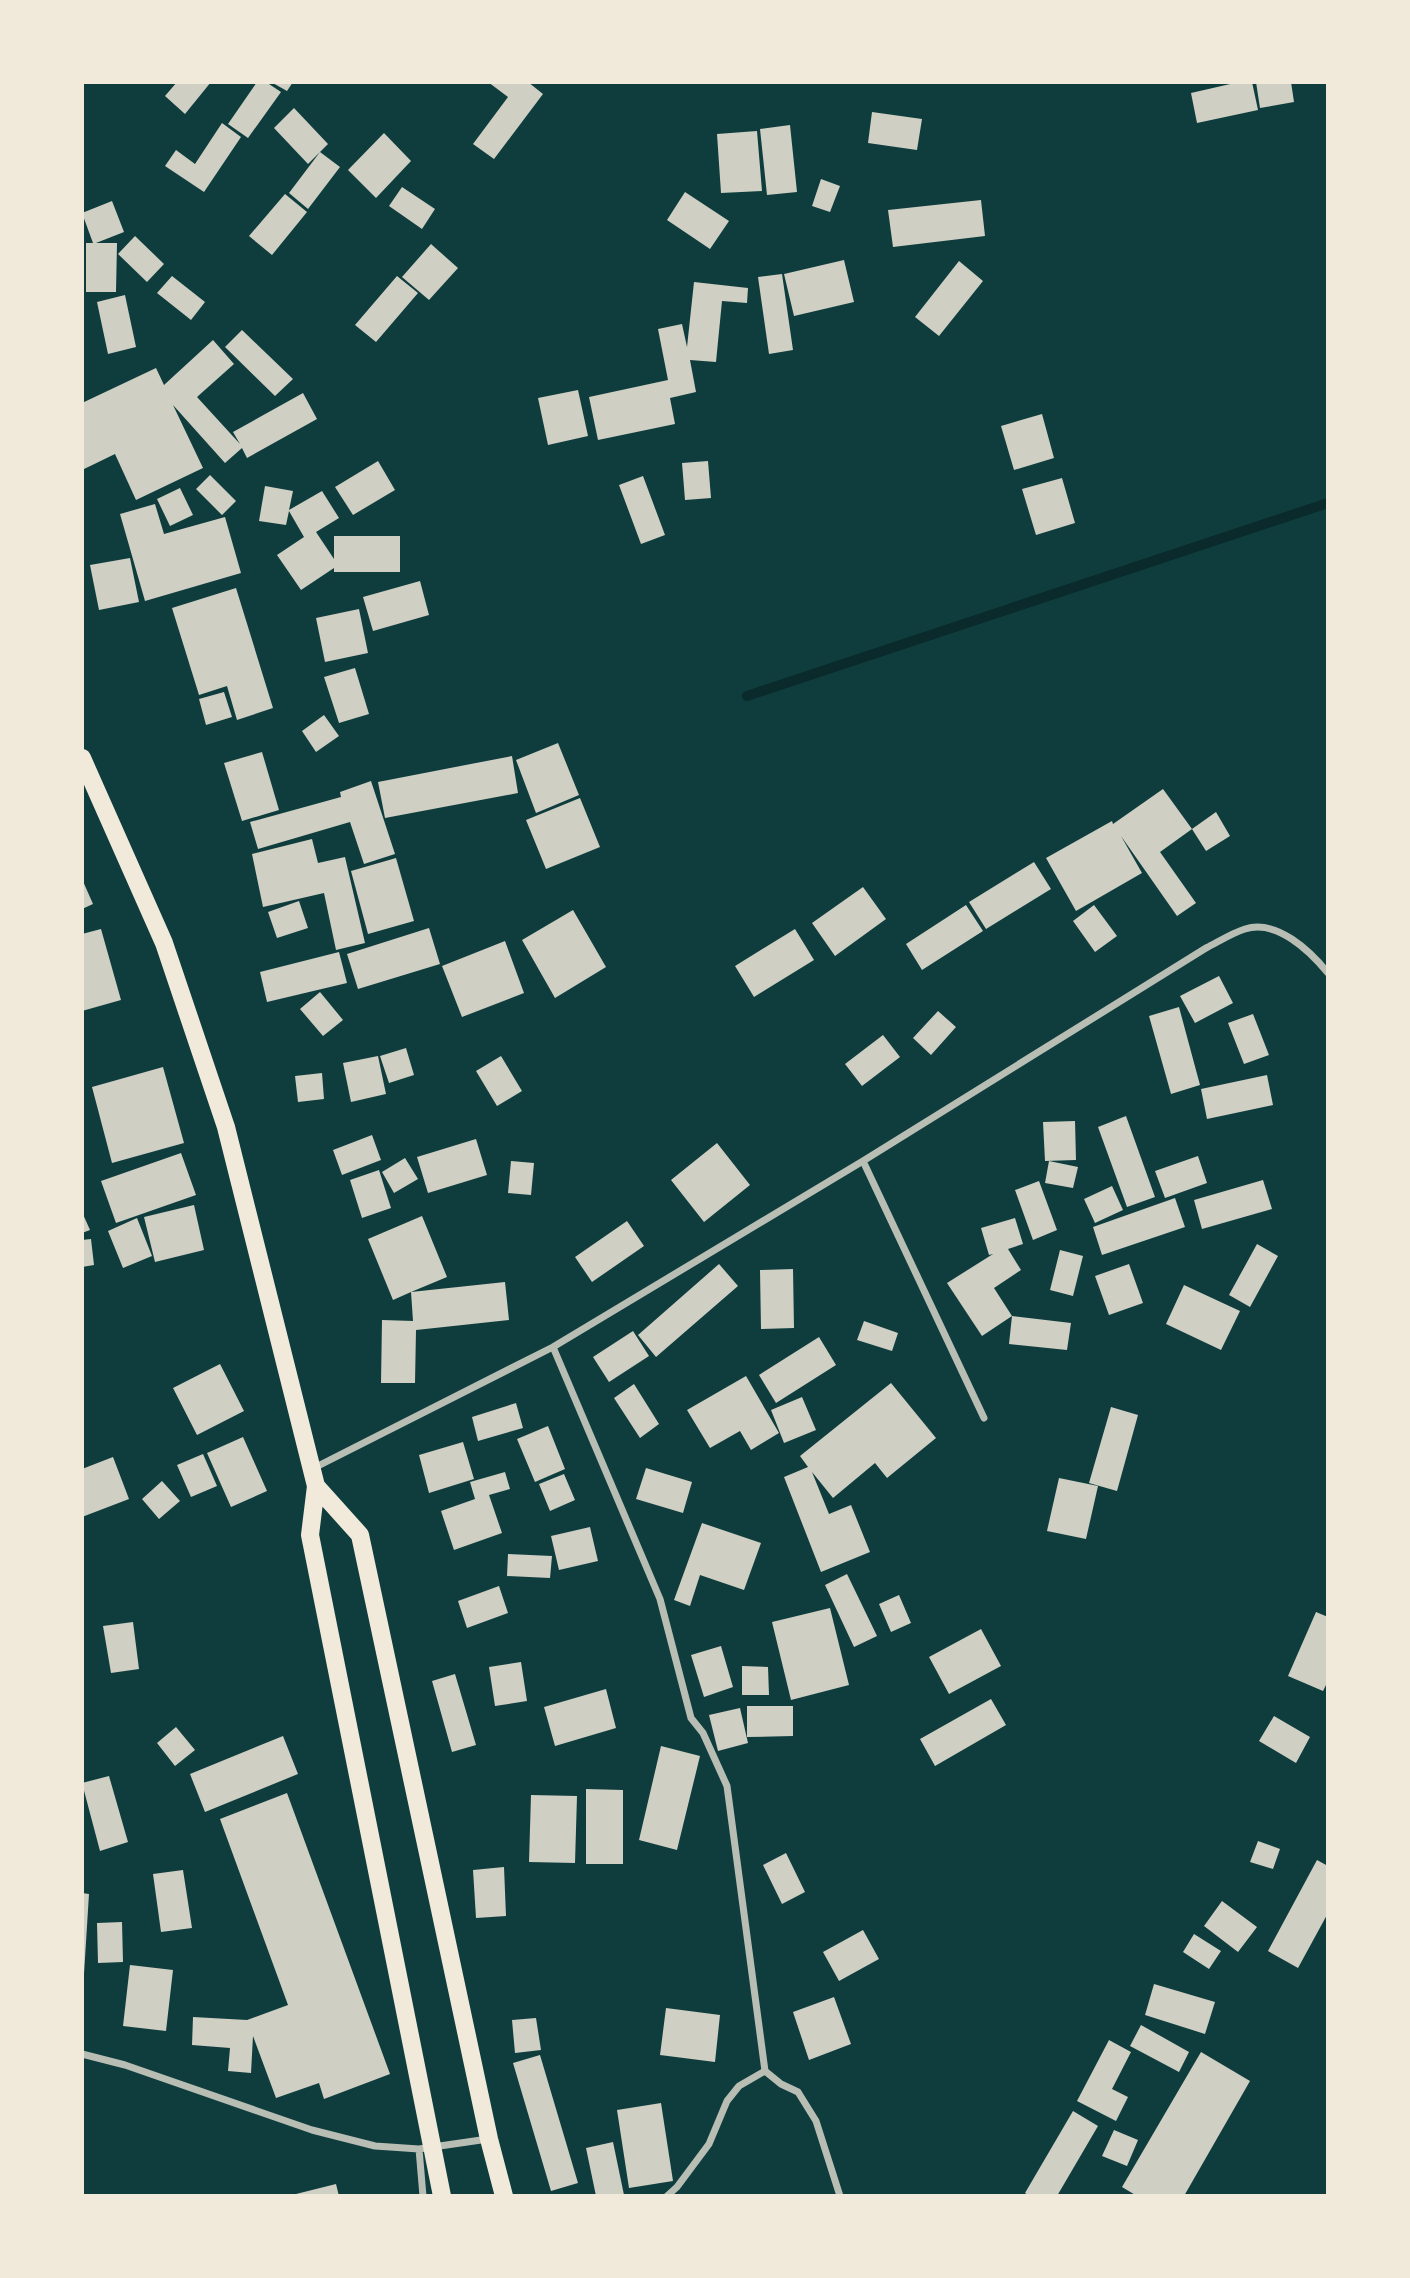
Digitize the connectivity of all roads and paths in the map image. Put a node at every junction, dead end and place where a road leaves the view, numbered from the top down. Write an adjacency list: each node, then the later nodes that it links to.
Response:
1 (82, 758): 6 (main road)
2 (1328, 973): 3 (street)
3 (863, 1161): 4 (street); 5 (street)
4 (553, 1347): 6 (street); 8 (street)
5 (984, 1418)
6 (314, 1478): 9 (main road); 10 (main road)
7 (82, 2054): 10 (street)
8 (765, 2071): 14 (street); 15 (street)
9 (489, 2139): 10 (street); 13 (main road)
10 (425, 2148): 11 (street); 12 (main road)
11 (423, 2196)
12 (442, 2196)
13 (503, 2196)
14 (667, 2196)
15 (840, 2196)

